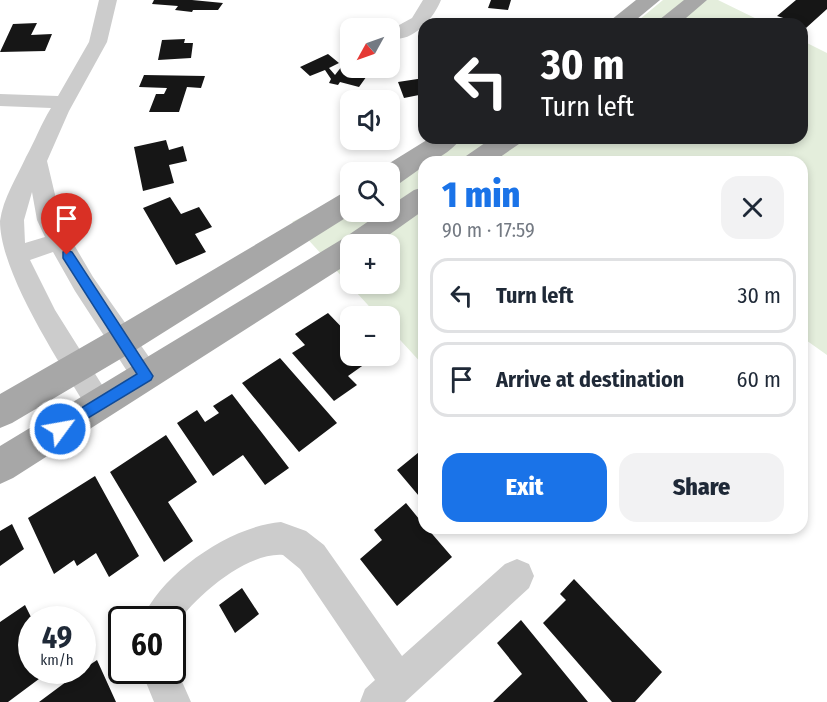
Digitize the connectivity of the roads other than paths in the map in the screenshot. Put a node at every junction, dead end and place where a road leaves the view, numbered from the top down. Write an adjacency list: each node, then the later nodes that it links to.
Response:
1 (108, 0): 11 (street)
2 (432, 0): 5 (street)
3 (650, 0): 6 (main road)
4 (697, 0): 7 (main road)
5 (424, 18)
6 (625, 18)
7 (673, 18)
8 (418, 23): 9 (street)
9 (400, 32)
10 (0, 100): 11 (street)
11 (64, 102): 17 (street)
12 (439, 144): 14 (main road)
13 (501, 144): 15 (main road)
14 (421, 156)
15 (484, 156)
16 (418, 158): 18 (main road)
17 (36, 162): 22 (street); 24 (street)
18 (400, 169)
19 (418, 201): 21 (main road)
20 (340, 208): 25 (main road)
21 (370, 234)
22 (59, 241): 24 (street); 25 (street)
23 (340, 254): 27 (main road)
24 (15, 256): 26 (street)
25 (122, 341): 26 (main road); 27 (street)
26 (78, 367): 28 (street); 29 (main road)
27 (146, 376): 28 (main road)
28 (100, 404): 30 (main road)
29 (0, 412)
30 (0, 466)
31 (517, 576): 34 (street)
32 (168, 606): 34 (street)
33 (165, 684): 35 (street)
34 (388, 693)
35 (173, 702)

